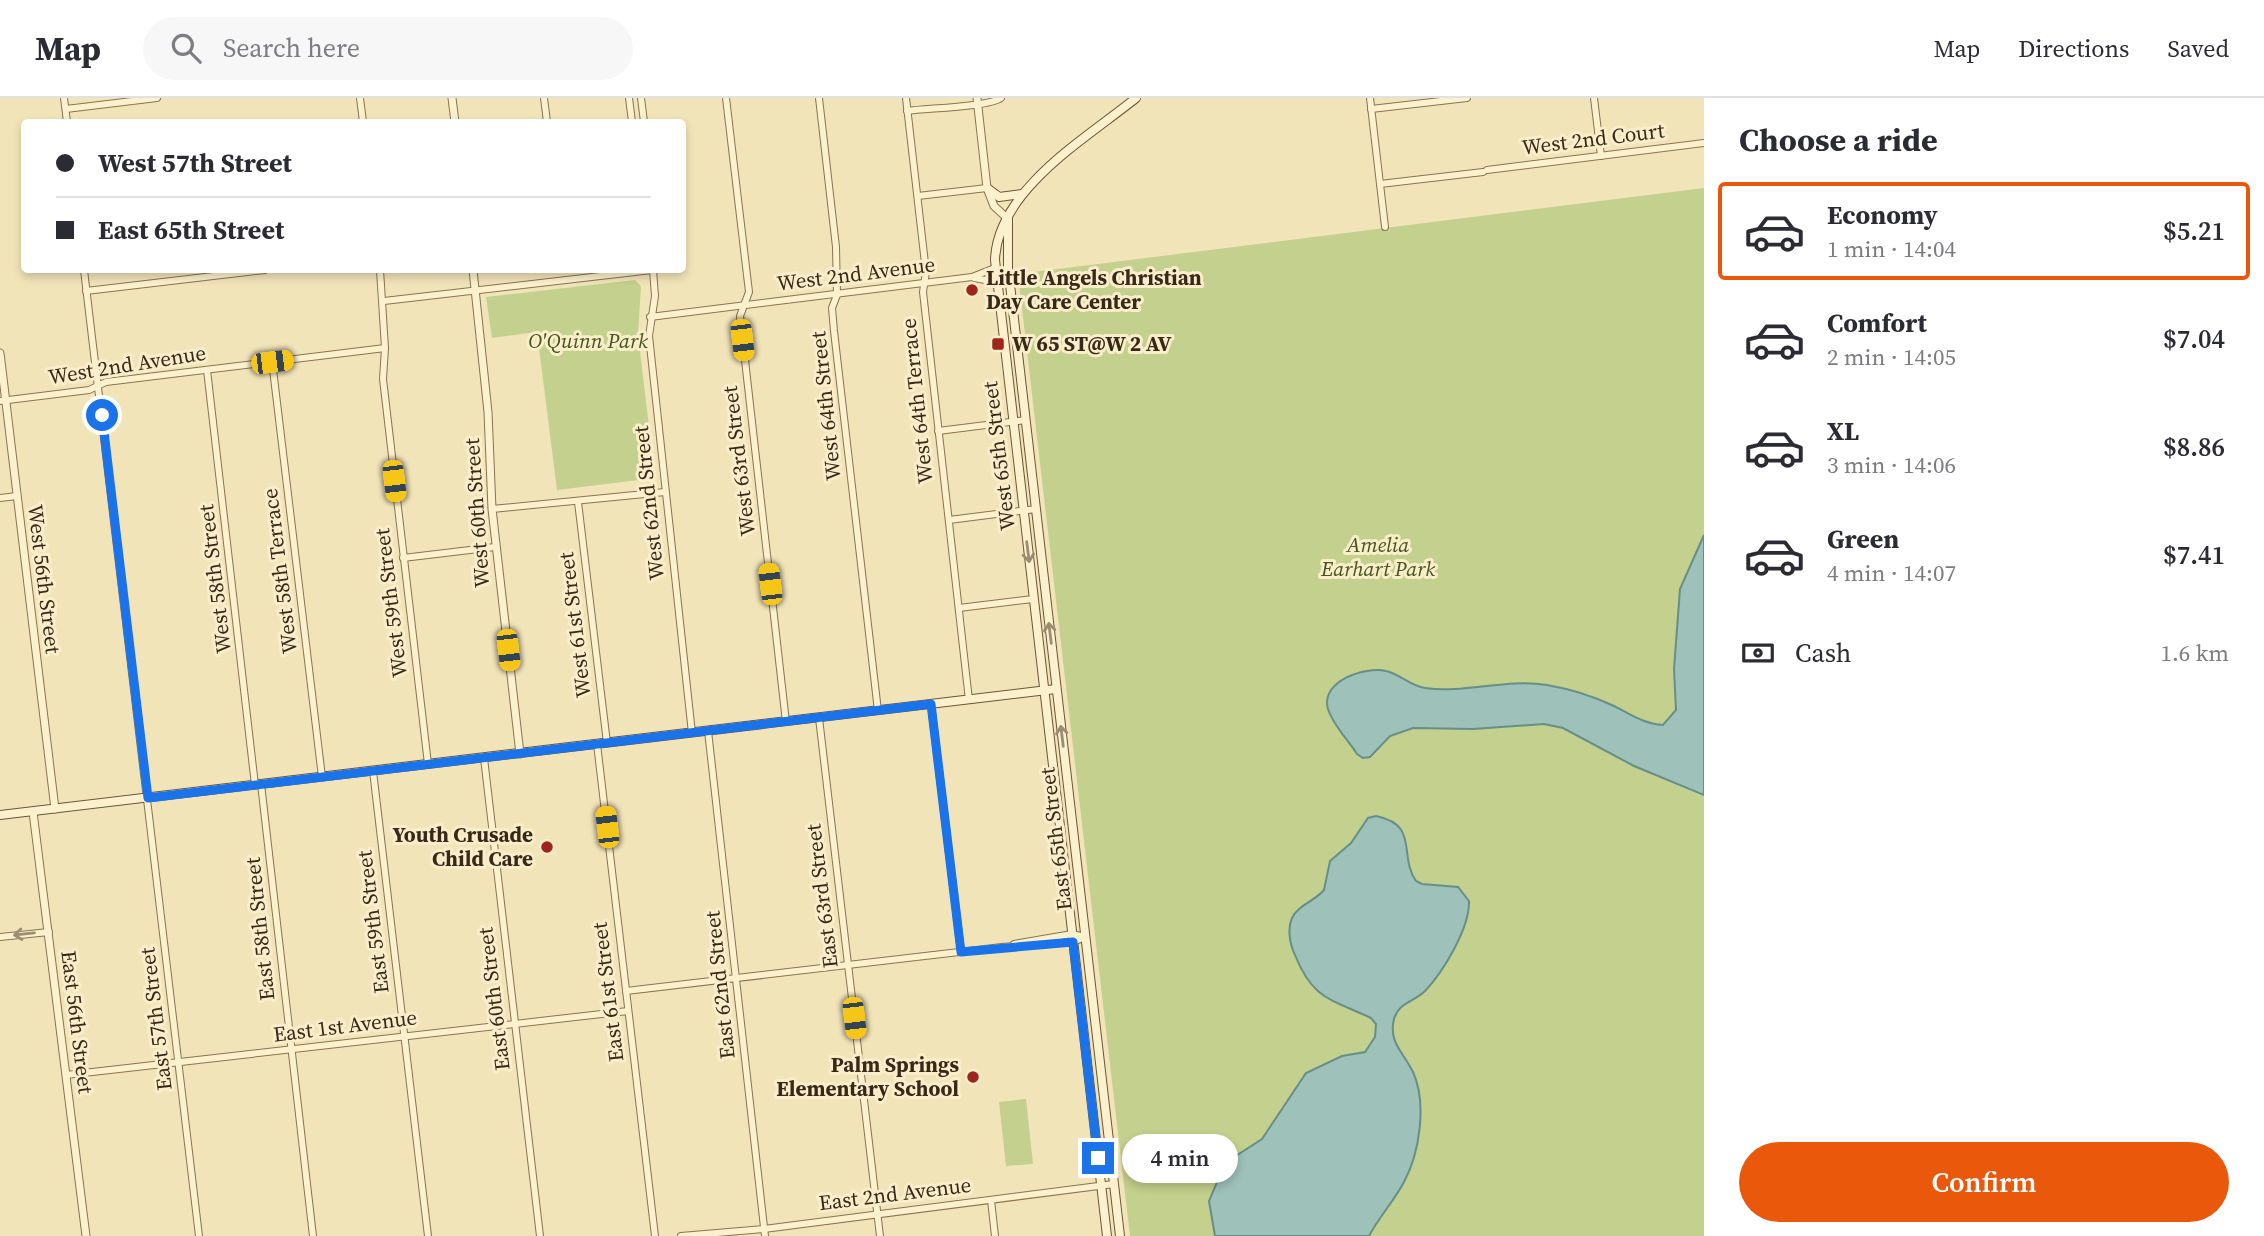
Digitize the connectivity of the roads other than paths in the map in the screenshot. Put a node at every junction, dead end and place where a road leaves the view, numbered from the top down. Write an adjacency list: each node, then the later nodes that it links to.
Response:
1 (64, 98): 17 (street)
2 (156, 98): 17 (street)
3 (360, 98): 21 (street)
4 (452, 98): 22 (street)
5 (544, 98): 23 (street)
6 (629, 98): 24 (street)
7 (641, 98): 25 (street)
8 (726, 98): 50 (street)
9 (819, 98): 48 (street, West 64th Street)
10 (906, 98): 19 (street, West 64th Terrace)
11 (1001, 98): 16 (street)
12 (1136, 98): 30 (main road)
13 (1370, 98): 18 (street)
14 (1467, 98): 18 (street)
15 (1594, 98): 27 (street)
16 (977, 101): 19 (street); 29 (street)
17 (66, 109): 20 (street)
18 (1371, 109): 28 (street)
19 (908, 111): 31 (street, West 64th Terrace)
20 (67, 119)
21 (363, 119)
22 (455, 119)
23 (547, 119)
24 (632, 119)
25 (644, 119)
26 (1704, 143): 27 (street, West 2nd Court)
27 (1601, 156): 28 (street, West 2nd Court)
28 (1380, 184): 33 (street)
29 (987, 188): 30 (main road); 31 (street); 32 (street)
30 (1022, 194): 32 (main road)
31 (918, 196): 44 (street, West 64th Terrace)
32 (1008, 219): 34 (main road, West 65th Street); 58 (main road, West 65th Street)
33 (1385, 227)
34 (995, 268): 42 (street, West 2nd Avenue); 45 (main road, West 65th Street)
35 (84, 273): 47 (street, East 57th Street)
36 (241, 273): 47 (street)
37 (380, 273): 49 (street, West 59th Street)
38 (473, 273): 46 (street, West 60th Street)
39 (565, 273): 43 (street)
40 (623, 273): 43 (street)
41 (652, 273): 51 (street, West 62nd Street)
42 (972, 277): 44 (street, West 2nd Avenue); 45 (street, West 2nd Avenue)
43 (566, 279): 46 (street)
44 (925, 282): 48 (street, West 2nd Avenue); 60 (street, West 64th Terrace)
45 (996, 282): 59 (main road, West 65th Street)
46 (475, 290): 49 (street); 65 (street, West 60th Street)
47 (86, 292): 56 (street, East 57th Street)
48 (837, 295): 50 (street, West 2nd Avenue); 77 (street, West 64th Street)
49 (384, 301): 52 (street, West 59th Street)
50 (744, 306): 51 (street, West 2nd Avenue); 79 (street, West 63rd Street)
51 (650, 317): 61 (street, West 62nd Street)
52 (385, 348): 54 (street, West 2nd Avenue); 70 (street, West 59th Street)
53 (0, 353): 57 (street, West 56th Street)
54 (272, 362): 55 (street, West 2nd Avenue); 88 (street, West 58th Terrace)
55 (207, 370): 56 (street, West 2nd Avenue); 89 (street, West 58th Street)
56 (99, 387): 57 (street, West 2nd Avenue); 90 (street, East 57th Street)
57 (3, 401): 62 (street, West 56th Street)
58 (1026, 420): 59 (street); 66 (main road, West 65th Street)
59 (1013, 421): 60 (street); 67 (main road, West 65th Street)
60 (938, 431): 68 (street, West 64th Terrace)
61 (665, 492): 64 (street); 81 (street, West 62nd Street)
62 (17, 496): 63 (street); 91 (street, West 56th Street)
63 (0, 498)
64 (578, 502): 65 (street); 82 (street, West 61st Street)
65 (492, 509): 69 (street, West 60th Street)
66 (1036, 509): 67 (street); 73 (main road, West 65th Street, one-way to 66)
67 (1023, 510): 68 (street); 71 (main road, West 65th Street, one-way to 71)
68 (948, 520): 72 (street, West 64th Terrace)
69 (495, 547): 70 (street); 84 (street, West 60th Street)
70 (403, 558): 86 (street, West 59th Street)
71 (1033, 599): 72 (street); 74 (main road, West 65th Street)
72 (959, 608): 75 (street, West 64th Terrace)
73 (1056, 689): 74 (main road); 96 (main road, East 65th Street, one-way to 73)
74 (1044, 691): 75 (main road); 97 (main road, East 65th Street)
75 (969, 700): 76 (main road)
76 (931, 704): 77 (main road); 98 (street)
77 (878, 711): 78 (main road)
78 (820, 718): 79 (main road); 99 (street, East 63rd Street)
79 (786, 722): 80 (main road)
80 (708, 731): 81 (main road); 100 (street, East 62nd Street)
81 (692, 733): 82 (main road)
82 (607, 743): 83 (main road)
83 (597, 744): 84 (main road); 101 (street, East 61st Street)
84 (520, 754): 85 (main road)
85 (484, 758): 86 (main road); 103 (street, East 60th Street)
86 (428, 764): 87 (main road)
87 (373, 771): 88 (main road); 104 (street, East 59th Street)
88 (322, 777): 89 (main road)
89 (258, 785): 90 (main road); 105 (street, East 58th Street)
90 (148, 798): 91 (main road); 106 (street, East 57th Street)
91 (55, 809): 92 (main road)
92 (33, 811): 93 (main road); 94 (street, East 56th Street)
93 (0, 816)
94 (49, 932): 95 (street, one-way to 95); 107 (street, East 56th Street)
95 (0, 937)
96 (1085, 937): 97 (street); 108 (main road, East 65th Street)
97 (1072, 938): 98 (street); 109 (main road, East 65th Street)
98 (961, 952): 99 (street)
99 (848, 965): 100 (street); 111 (street, East 63rd Street)
100 (737, 978): 101 (street); 112 (street, East 62nd Street)
101 (626, 991): 102 (street, East 61st Street)
102 (628, 1011): 103 (street, East 1st Avenue); 118 (street, East 61st Street)
103 (514, 1023): 104 (street, East 1st Avenue); 117 (street, East 60th Street)
104 (404, 1036): 105 (street, East 1st Avenue); 116 (street, East 59th Street)
105 (291, 1050): 106 (street, East 1st Avenue); 115 (street, East 58th Street)
106 (179, 1062): 107 (street, East 1st Avenue); 114 (street, East 57th Street)
107 (66, 1075): 113 (street, East 56th Street)
108 (1114, 1184): 109 (street, East 2nd Avenue); 123 (main road, East 65th Street)
109 (1101, 1186): 110 (street, East 2nd Avenue); 122 (main road, East 65th Street)
110 (991, 1200): 111 (street, East 2nd Avenue); 121 (street)
111 (878, 1213): 112 (street, East 2nd Avenue); 120 (street, East 63rd Street)
112 (764, 1232): 119 (street, East 2nd Avenue)
113 (86, 1236)
114 (199, 1236)
115 (313, 1236)
116 (428, 1236)
117 (541, 1236)
118 (655, 1236)
119 (681, 1236)
120 (880, 1236)
121 (995, 1236)
122 (1107, 1236)
123 (1120, 1236)

